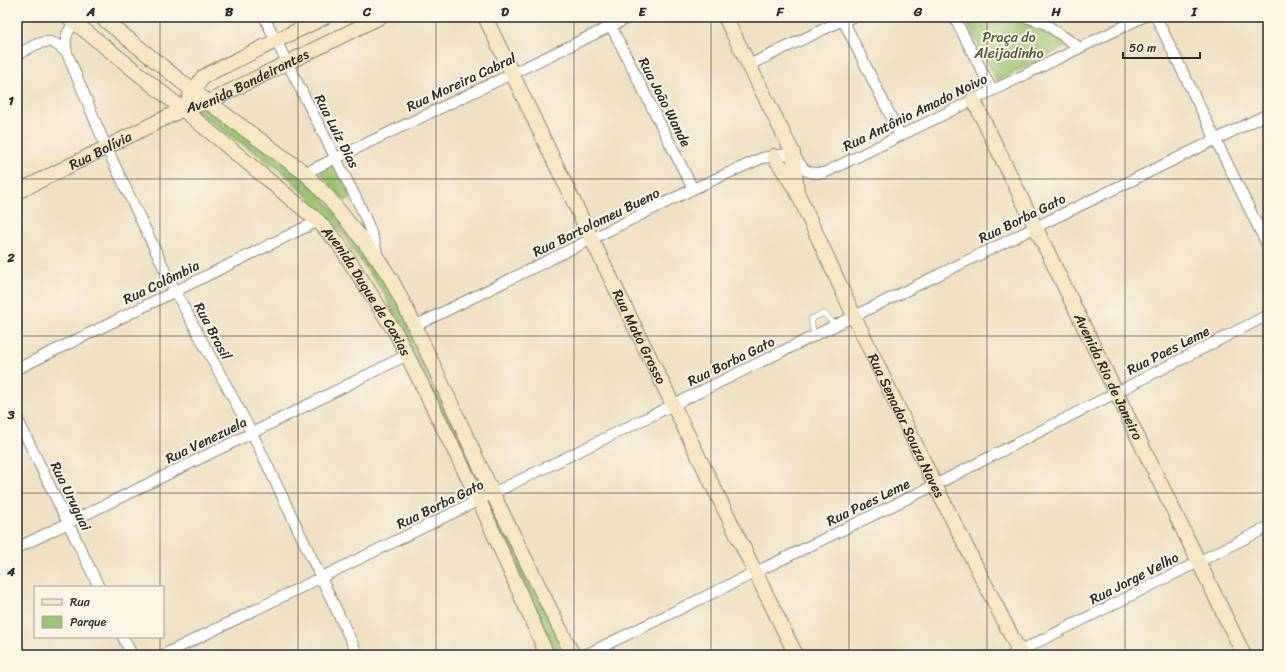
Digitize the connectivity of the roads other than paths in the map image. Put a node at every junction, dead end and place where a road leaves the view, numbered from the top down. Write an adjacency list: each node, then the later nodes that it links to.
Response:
1 (101, 17): 24 (main road, Avenida Duque de Caxias)
2 (264, 17): 16 (street, Rua Luiz Dias)
3 (325, 17): 16 (main road, Avenida Bandeirantes)
4 (380, 17): 20 (main road, Avenida Bandeirantes)
5 (485, 17): 22 (main road, Rua Mato Grosso)
6 (630, 17): 15 (street, Rua Moreira Cabral)
7 (725, 17): 21 (main road, Rua Senador Souza Naves)
8 (853, 17): 14 (street)
9 (954, 17): 23 (street)
10 (1026, 17): 17 (street)
11 (1142, 17): 17 (street, Rua Antônio Amado Noivo)
12 (1156, 17): 30 (street)
13 (74, 19): 18 (street, Rua Brasil); 27 (main road, Avenida Duque de Caxias)
14 (843, 20): 21 (street); 29 (street)
15 (611, 26): 22 (street, Rua Moreira Cabral); 36 (street, Rua João Wande)
16 (276, 41): 20 (street, Rua Luiz Dias); 24 (main road, Avenida Bandeirantes)
17 (1080, 48): 23 (street, Rua Antônio Amado Noivo)
18 (67, 53): 19 (street); 31 (street, Rua Brasil)
19 (17, 55)
20 (287, 63): 26 (main road, Avenida Bandeirantes); 34 (street, Rua Luiz Dias)
21 (749, 65): 32 (main road, Rua Senador Souza Naves)
22 (512, 73): 34 (street, Rua Moreira Cabral); 41 (main road, Rua Mato Grosso)
23 (992, 90): 25 (street, Rua Antônio Amado Noivo)
24 (193, 91): 26 (main road, Avenida Duque de Caxias); 27 (main road, Avenida Bandeirantes)
25 (973, 99): 29 (street, Rua Antônio Amado Noivo); 40 (main road, Avenida Rio de Janeiro)
26 (208, 102): 27 (main road, Avenida Bandeirantes); 35 (main road, Avenida Duque de Caxias)
27 (183, 109): 31 (main road, Rua Bolívia); 39 (main road, Avenida Duque de Caxias)
28 (1268, 114): 30 (street, Rua Borba Gato)
29 (900, 135): 32 (street, Rua Antônio Amado Noivo)
30 (1216, 140): 40 (street, Rua Borba Gato); 42 (street)
31 (106, 147): 37 (main road, Rua Bolívia); 44 (street, Rua Brasil)
32 (793, 153): 33 (street, Rua Bartolomeu Bueno); 38 (main road, Rua Senador Souza Naves)
33 (774, 156): 36 (street, Rua Bartolomeu Bueno); 38 (main road, Rua Senador Souza Naves)
34 (335, 158): 35 (street, Rua Moreira Cabral); 43 (street, Rua Luiz Dias)
35 (305, 173): 43 (main road, Avenida Duque de Caxias)
36 (693, 190): 41 (street, Rua Bartolomeu Bueno)
37 (17, 192)
38 (797, 192): 46 (main road, Rua Senador Souza Naves)
39 (318, 221): 44 (street, Rua Colômbia); 50 (main road, Avenida Duque de Caxias)
40 (1036, 226): 46 (street, Rua Borba Gato); 52 (main road, Avenida Rio de Janeiro)
41 (592, 240): 47 (street, Rua Bartolomeu Bueno); 53 (main road, Rua Mato Grosso)
42 (1268, 247)
43 (378, 259): 47 (main road, Avenida Duque de Caxias)
44 (176, 291): 51 (street, Rua Colômbia); 55 (street, Rua Brasil)
45 (1268, 315): 52 (street, Rua Paes Leme)
46 (854, 316): 48 (street, Rua Borba Gato); 56 (main road, Rua Senador Souza Naves)
47 (415, 326): 57 (main road, Avenida Duque de Caxias)
48 (835, 326): 49 (street, Rua Borba Gato); 49 (lane)
49 (814, 336): 53 (street, Rua Borba Gato)
50 (407, 355): 55 (street, Rua Venezuela); 58 (main road, Avenida Duque de Caxias)
51 (17, 369)
52 (1115, 393): 56 (street, Rua Paes Leme); 62 (main road, Avenida Rio de Janeiro)
53 (673, 404): 57 (street, Rua Borba Gato); 63 (main road, Rua Mato Grosso)
54 (17, 418): 59 (street, Rua Uruguai)
55 (252, 433): 59 (street, Rua Venezuela); 64 (street, Rua Brasil)
56 (935, 485): 63 (street, Rua Paes Leme); 67 (main road, Rua Senador Souza Naves)
57 (493, 494): 58 (street, Rua Borba Gato); 72 (main road, Avenida Duque de Caxias)
58 (479, 500): 64 (street, Rua Borba Gato); 71 (main road, Avenida Duque de Caxias)
59 (68, 523): 61 (street, Rua Venezuela); 65 (street, Rua Uruguai)
60 (1268, 527): 62 (street, Rua Jorge Velho)
61 (17, 548)
62 (1198, 562): 67 (street, Rua Jorge Velho); 75 (main road, Avenida Rio de Janeiro)
63 (756, 572): 73 (street, Rua Paes Leme); 74 (main road, Rua Mato Grosso)
64 (321, 578): 69 (street, Rua Borba Gato); 70 (street, Rua Brasil)
65 (99, 586)
66 (124, 638): 68 (street)
67 (1017, 654)
68 (132, 655)
69 (163, 655)
70 (358, 655)
71 (547, 655)
72 (573, 655)
73 (585, 655)
74 (796, 655)
75 (1244, 655)

